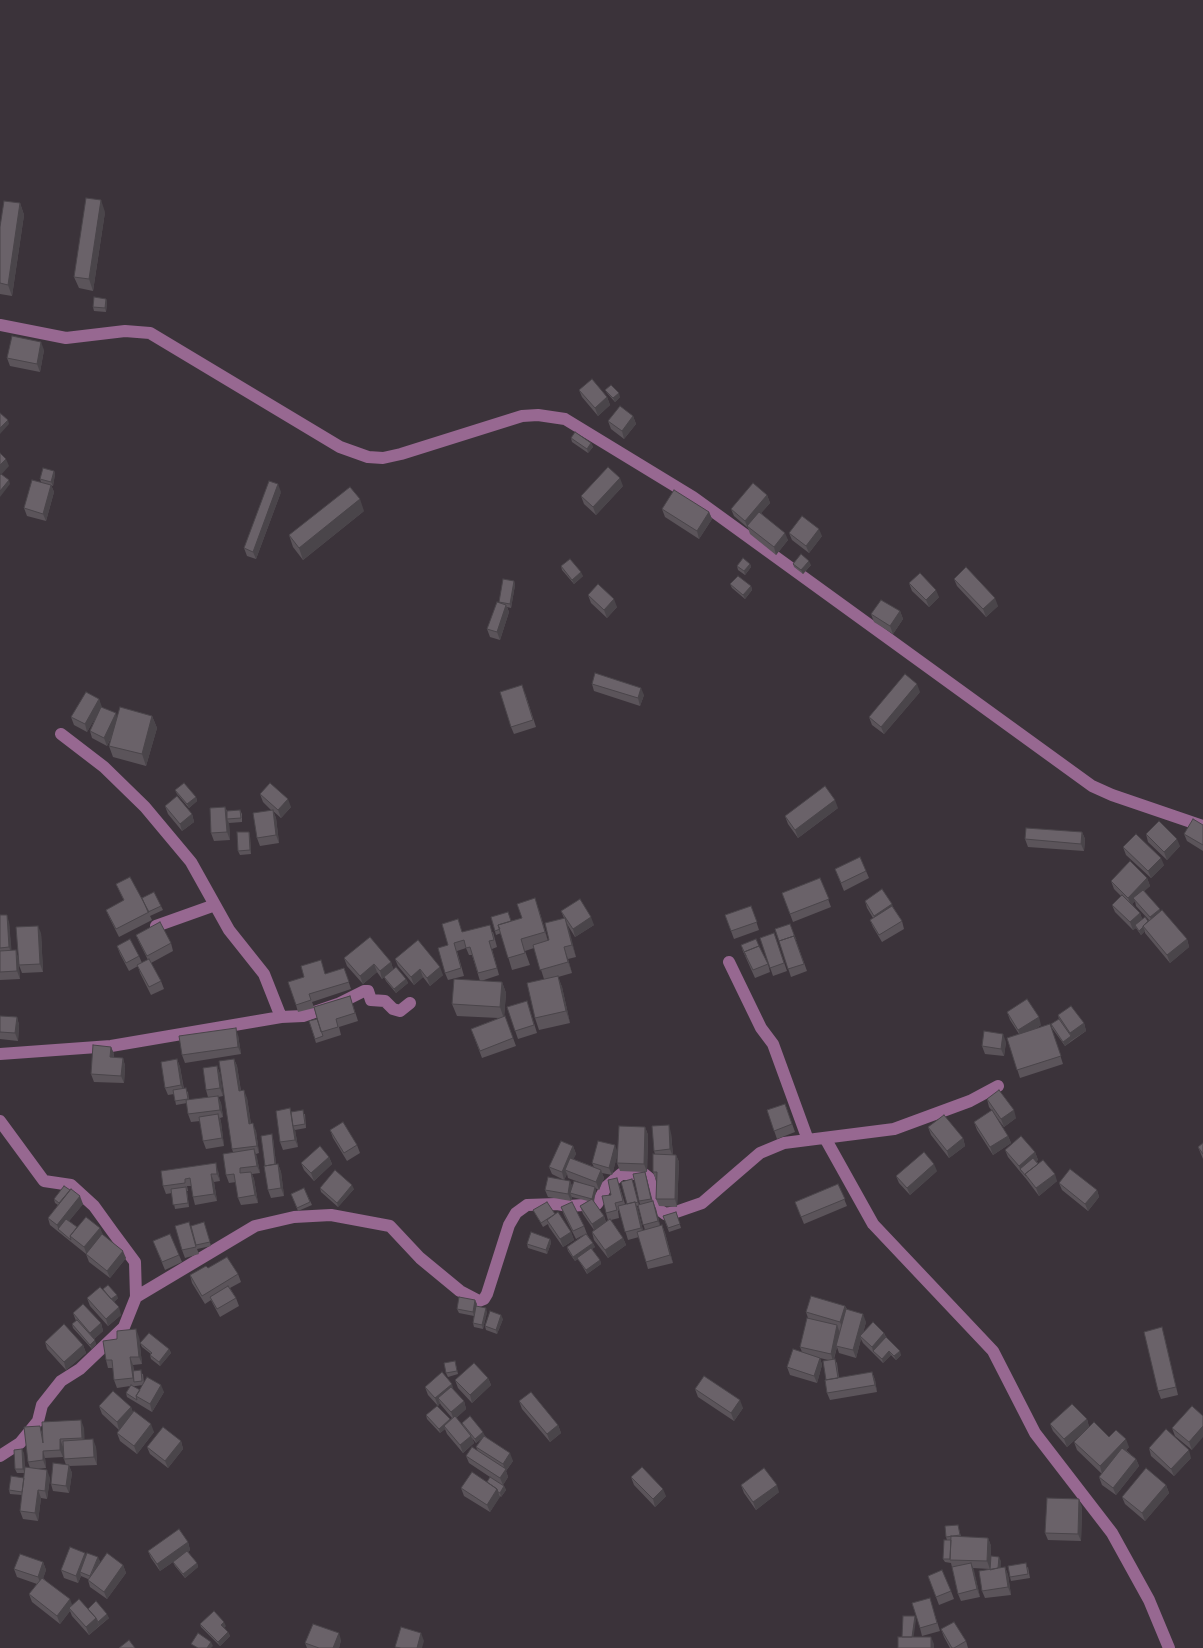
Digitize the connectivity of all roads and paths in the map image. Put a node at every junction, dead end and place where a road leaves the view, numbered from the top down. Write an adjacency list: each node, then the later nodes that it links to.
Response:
1 (0, 325): 3 (street)
2 (61, 734): 4 (street)
3 (1203, 826)
4 (215, 905): 5 (street); 8 (street)
5 (156, 926)
6 (729, 962): 13 (street)
7 (410, 1003): 8 (street)
8 (282, 1017): 9 (street)
9 (0, 1054)
10 (998, 1086): 12 (street)
11 (0, 1121): 14 (street)
12 (825, 1138): 13 (street); 16 (street)
13 (808, 1140): 14 (street)
14 (136, 1297): 15 (street)
15 (0, 1456)
16 (1169, 1648)

